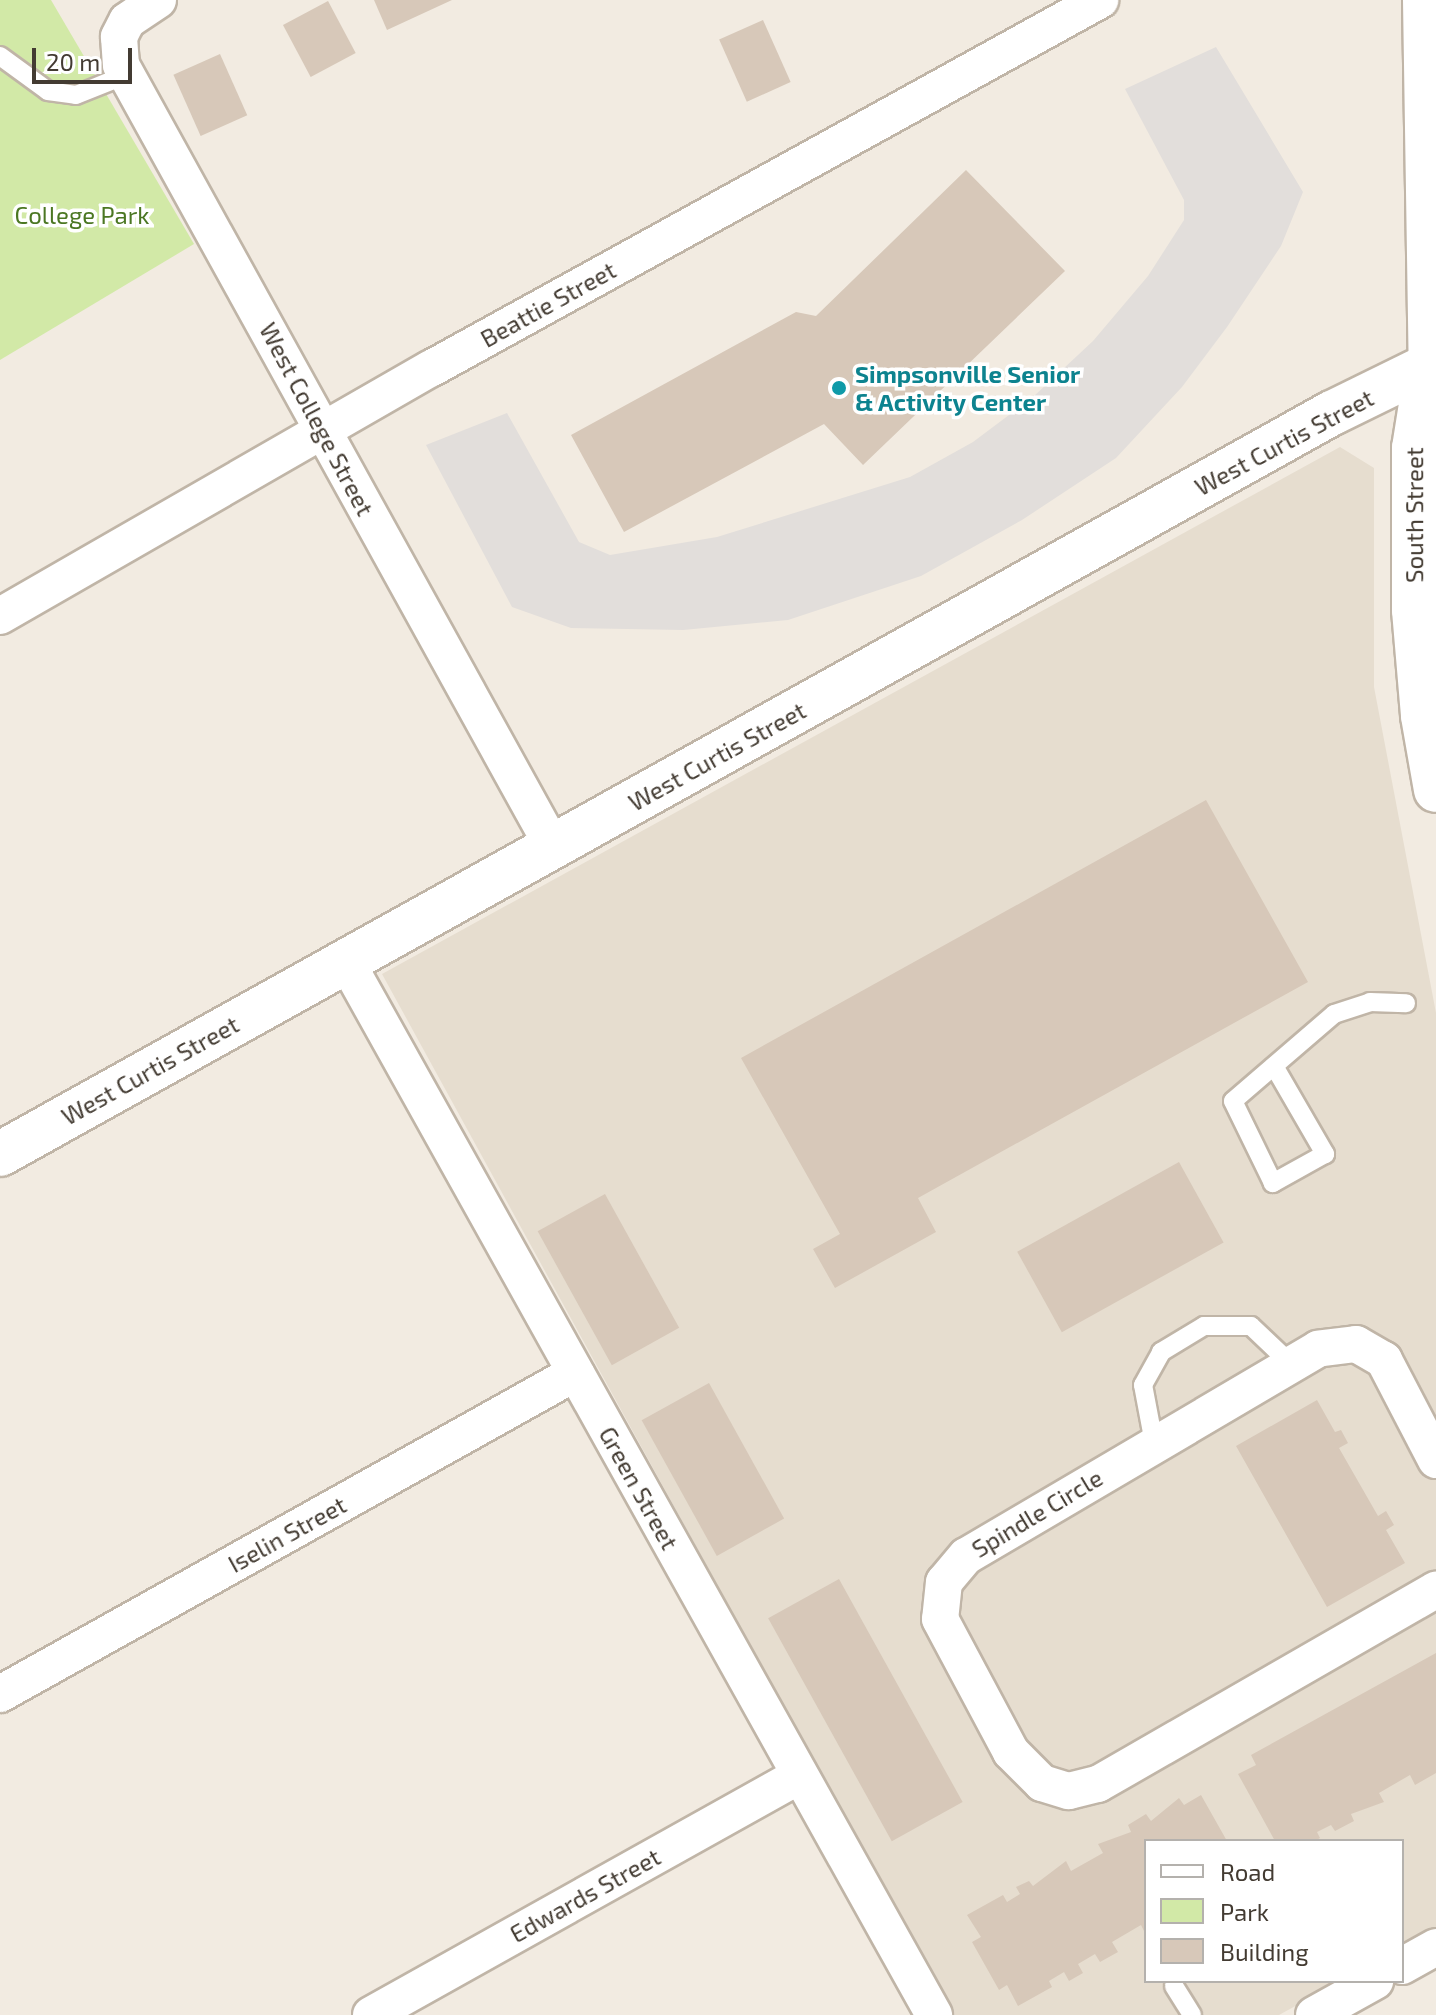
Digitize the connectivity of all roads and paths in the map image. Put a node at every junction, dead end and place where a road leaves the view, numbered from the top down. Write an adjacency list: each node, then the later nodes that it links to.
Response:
1 (158, 0): 5 (street, West College Street)
2 (1100, 0): 7 (street, Beattie Street)
3 (1421, 0): 6 (street, South Street)
4 (0, 56): 5 (lane)
5 (126, 75): 7 (street, West College Street)
6 (1431, 365): 9 (street, South Street); 11 (street, West Curtis Street)
7 (325, 432): 8 (street, Beattie Street); 11 (street, West College Street)
8 (0, 616)
9 (1429, 714): 10 (street, South Street)
10 (1436, 790)
11 (553, 847): 12 (street, West Curtis Street)
12 (346, 961): 15 (street, West Curtis Street); 17 (street, Green Street)
13 (1406, 1003): 14 (lane)
14 (1274, 1066): 14 (lane)
15 (0, 1154)
16 (1291, 1364): 18 (street, Spindle Circle); 18 (lane); 19 (street, Spindle Circle)
17 (575, 1373): 21 (street, Iselin Street); 22 (street, Green Street)
18 (1154, 1443): 20 (street, Spindle Circle)
19 (1436, 1460)
20 (1436, 1590)
21 (0, 1694)
22 (799, 1776): 27 (street, Edwards Street); 28 (street, Green Street)
23 (1436, 1947): 24 (street)
24 (1404, 1965)
25 (1371, 1983): 30 (street)
26 (1174, 1986): 29 (lane)
27 (371, 2015)
28 (934, 2015)
29 (1192, 2015)
30 (1314, 2015)

